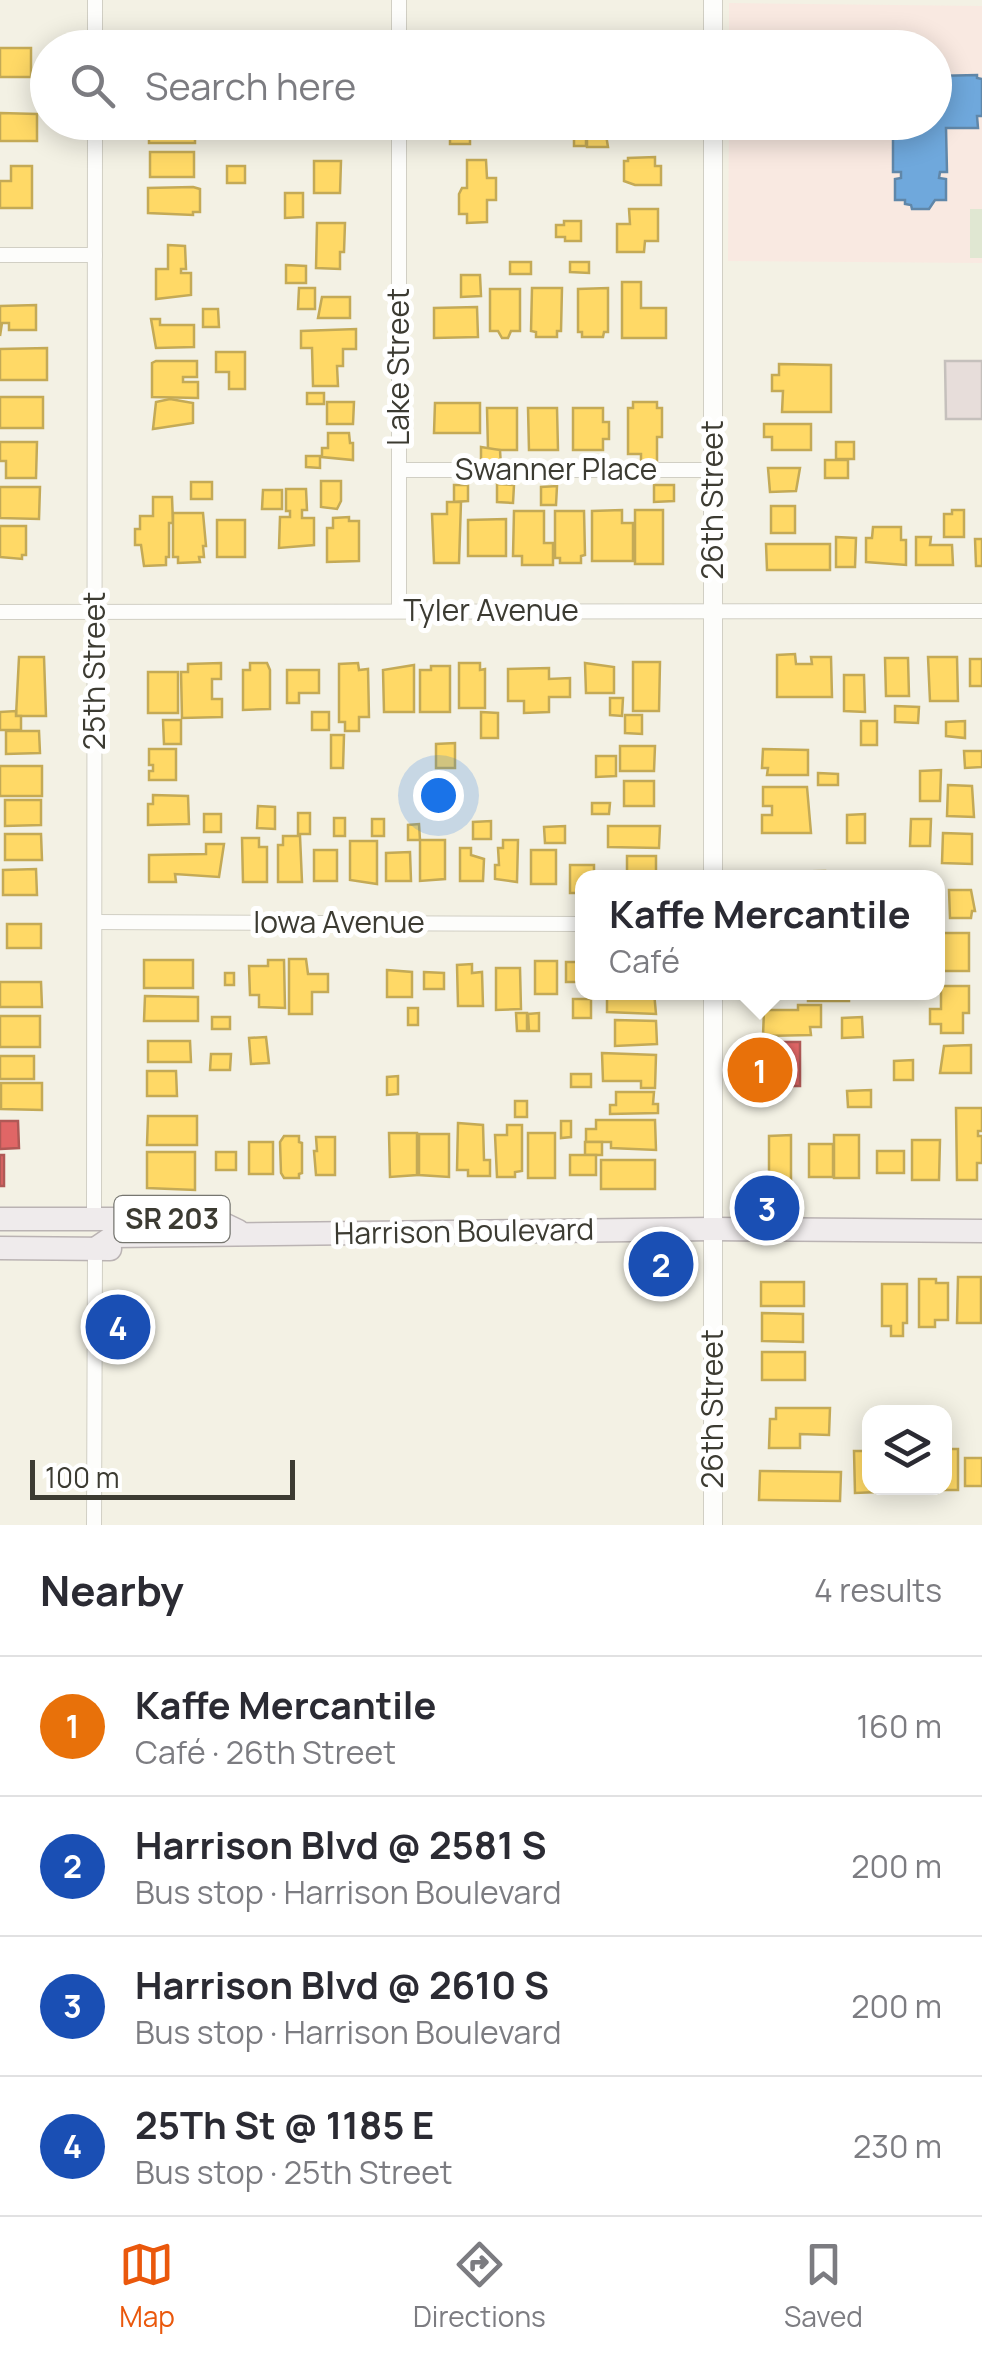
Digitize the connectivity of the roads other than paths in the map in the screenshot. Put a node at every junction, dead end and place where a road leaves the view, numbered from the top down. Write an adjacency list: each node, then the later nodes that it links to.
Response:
1 (94, 0): 4 (street)
2 (399, 0): 5 (street)
3 (713, 0): 6 (street)
4 (95, 30)
5 (399, 30)
6 (713, 30)
7 (95, 140): 11 (street, 25th Street)
8 (399, 140): 12 (street, Lake Street)
9 (713, 140): 13 (street, 26th Street)
10 (0, 255): 11 (street)
11 (95, 255): 17 (street, 25th Street)
12 (399, 470): 13 (street, Swanner Place); 18 (street, Lake Street)
13 (713, 470): 14 (street, 26th Street)
14 (713, 611): 15 (street, Tyler Avenue); 18 (street, Tyler Avenue); 19 (street, 26th Street)
15 (982, 611)
16 (0, 612): 17 (street, Tyler Avenue)
17 (96, 612): 18 (street, Tyler Avenue); 20 (street, 25th Street)
18 (399, 612)
19 (713, 870)
20 (94, 922): 21 (street, Iowa Avenue); 24 (street, 25th Street)
21 (575, 924)
22 (713, 1000): 25 (street, 26th Street)
23 (0, 1219): 24 (main road, Harrison Boulevard / SR 203)
24 (94, 1219): 27 (main road); 28 (main road, Harrison Boulevard / SR 203)
25 (712, 1229): 26 (main road, Harrison Boulevard / SR 203); 28 (main road, Harrison Boulevard / SR 203); 32 (street, 26th Street)
26 (982, 1231)
27 (0, 1234)
28 (246, 1234): 30 (main road)
29 (0, 1248): 30 (main road, SR 203)
30 (95, 1248): 31 (street)
31 (94, 1525)
32 (713, 1525)

